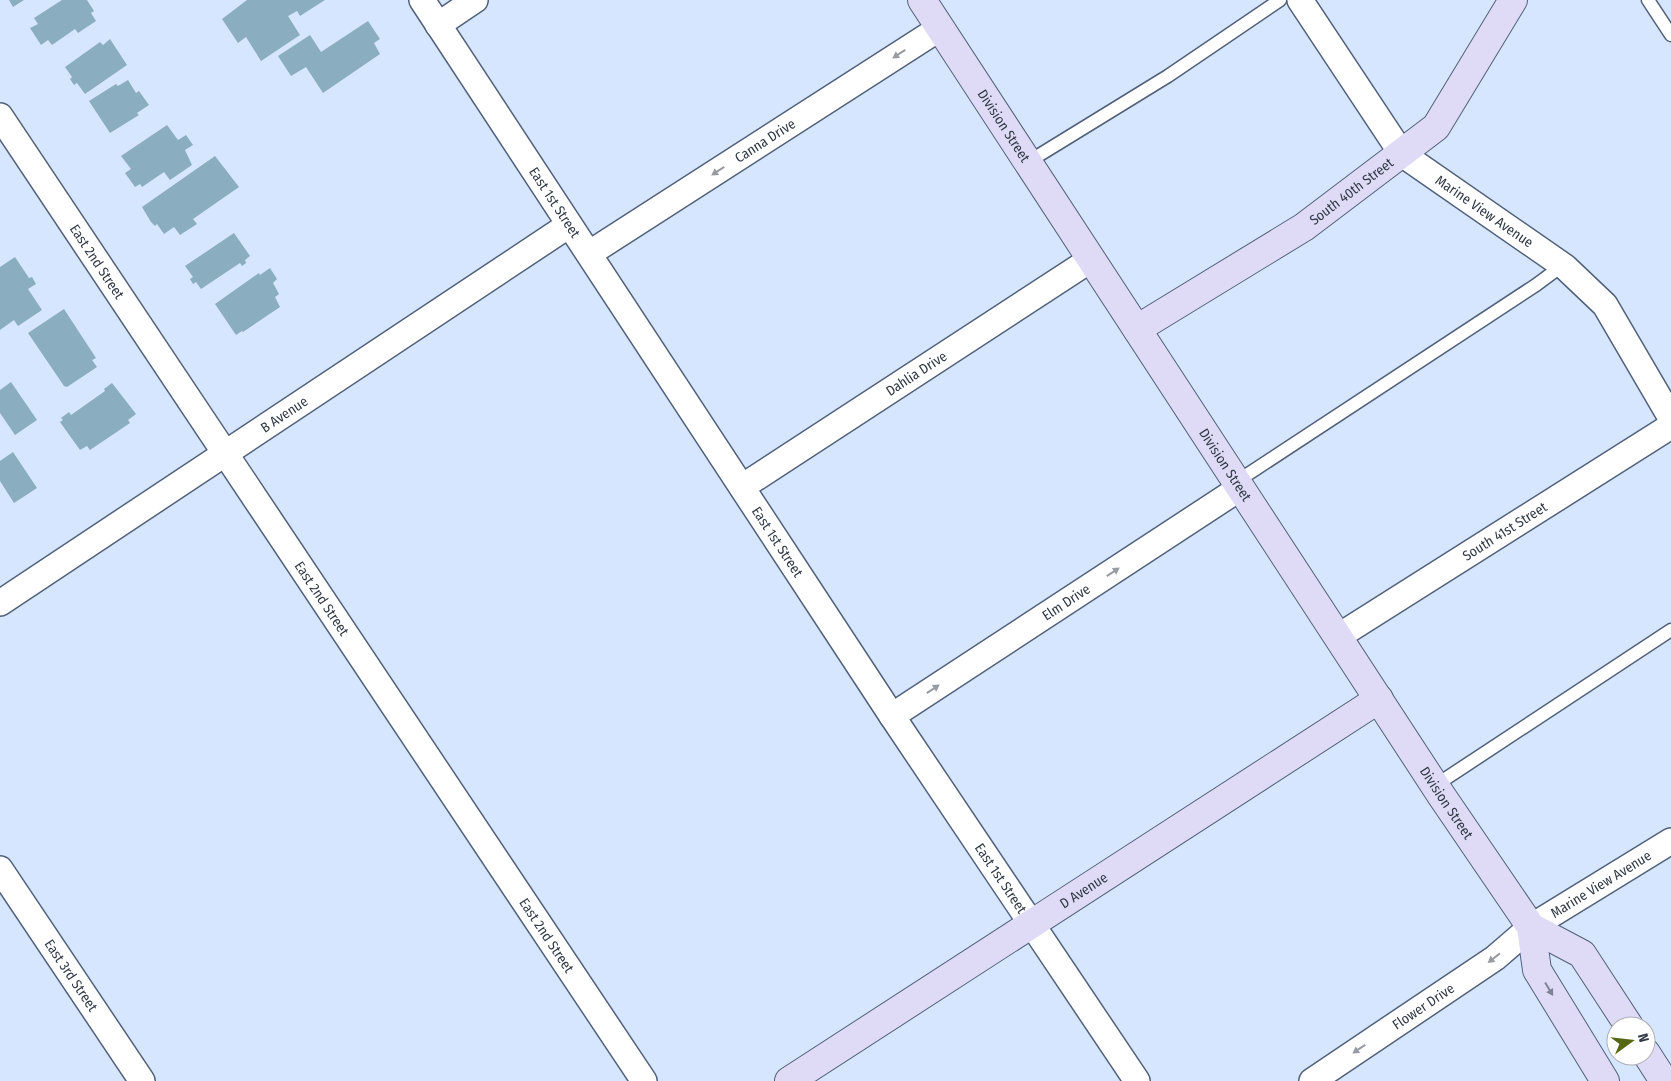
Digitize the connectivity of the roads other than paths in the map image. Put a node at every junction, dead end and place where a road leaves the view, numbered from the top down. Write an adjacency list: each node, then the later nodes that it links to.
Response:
1 (422, 0): 8 (street, East 1st Street)
2 (475, 0): 8 (street)
3 (1280, 0): 12 (lane)
4 (1300, 0): 11 (street, Marine View Avenue)
5 (1513, 0): 11 (main road, South 40th Street)
6 (1648, 0): 9 (lane)
7 (931, 9): 12 (main road, Division Street); 14 (street, Canna Drive, one-way to 14)
8 (438, 25): 13 (street, East 1st Street)
9 (1671, 35)
10 (0, 116): 20 (street, East 2nd Street)
11 (1402, 154): 16 (street, Marine View Avenue); 17 (main road, South 40th Street)
12 (1028, 162): 15 (main road, Division Street)
13 (569, 225): 14 (street, East 1st Street); 20 (street, B Avenue)
14 (590, 253): 22 (street, East 1st Street)
15 (1090, 260): 17 (main road, Division Street); 22 (street, Dahlia Drive)
16 (1562, 265): 18 (street, Marine View Avenue); 21 (lane)
17 (1137, 330): 21 (main road, Division Street)
18 (1671, 418)
19 (1671, 426): 25 (street, South 41st Street)
20 (225, 452): 23 (street, B Avenue); 36 (street, East 2nd Street)
21 (1238, 485): 25 (main road, Division Street); 27 (street, Elm Drive, one-way to 21)
22 (742, 487): 27 (street, East 1st Street)
23 (0, 603)
24 (1671, 630): 28 (lane)
25 (1339, 636): 26 (main road, Division Street)
26 (1379, 698): 28 (main road, Division Street); 31 (main road, D Avenue)
27 (892, 716): 31 (street, East 1st Street)
28 (1436, 785): 32 (main road, Division Street)
29 (1671, 841): 32 (street, Marine View Avenue)
30 (0, 869): 35 (street, East 3rd Street)
31 (1031, 923): 37 (main road, D Avenue); 38 (street, East 1st Street)
32 (1531, 927): 33 (main road, Division Street); 39 (street, Flower Drive, one-way to 39); 40 (main road, Division Street, one-way to 40)
33 (1622, 1016)
34 (1654, 1066): 41 (main road)
35 (142, 1081)
36 (644, 1081)
37 (789, 1081)
38 (1137, 1081)
39 (1312, 1081)
40 (1605, 1081)
41 (1664, 1081)

